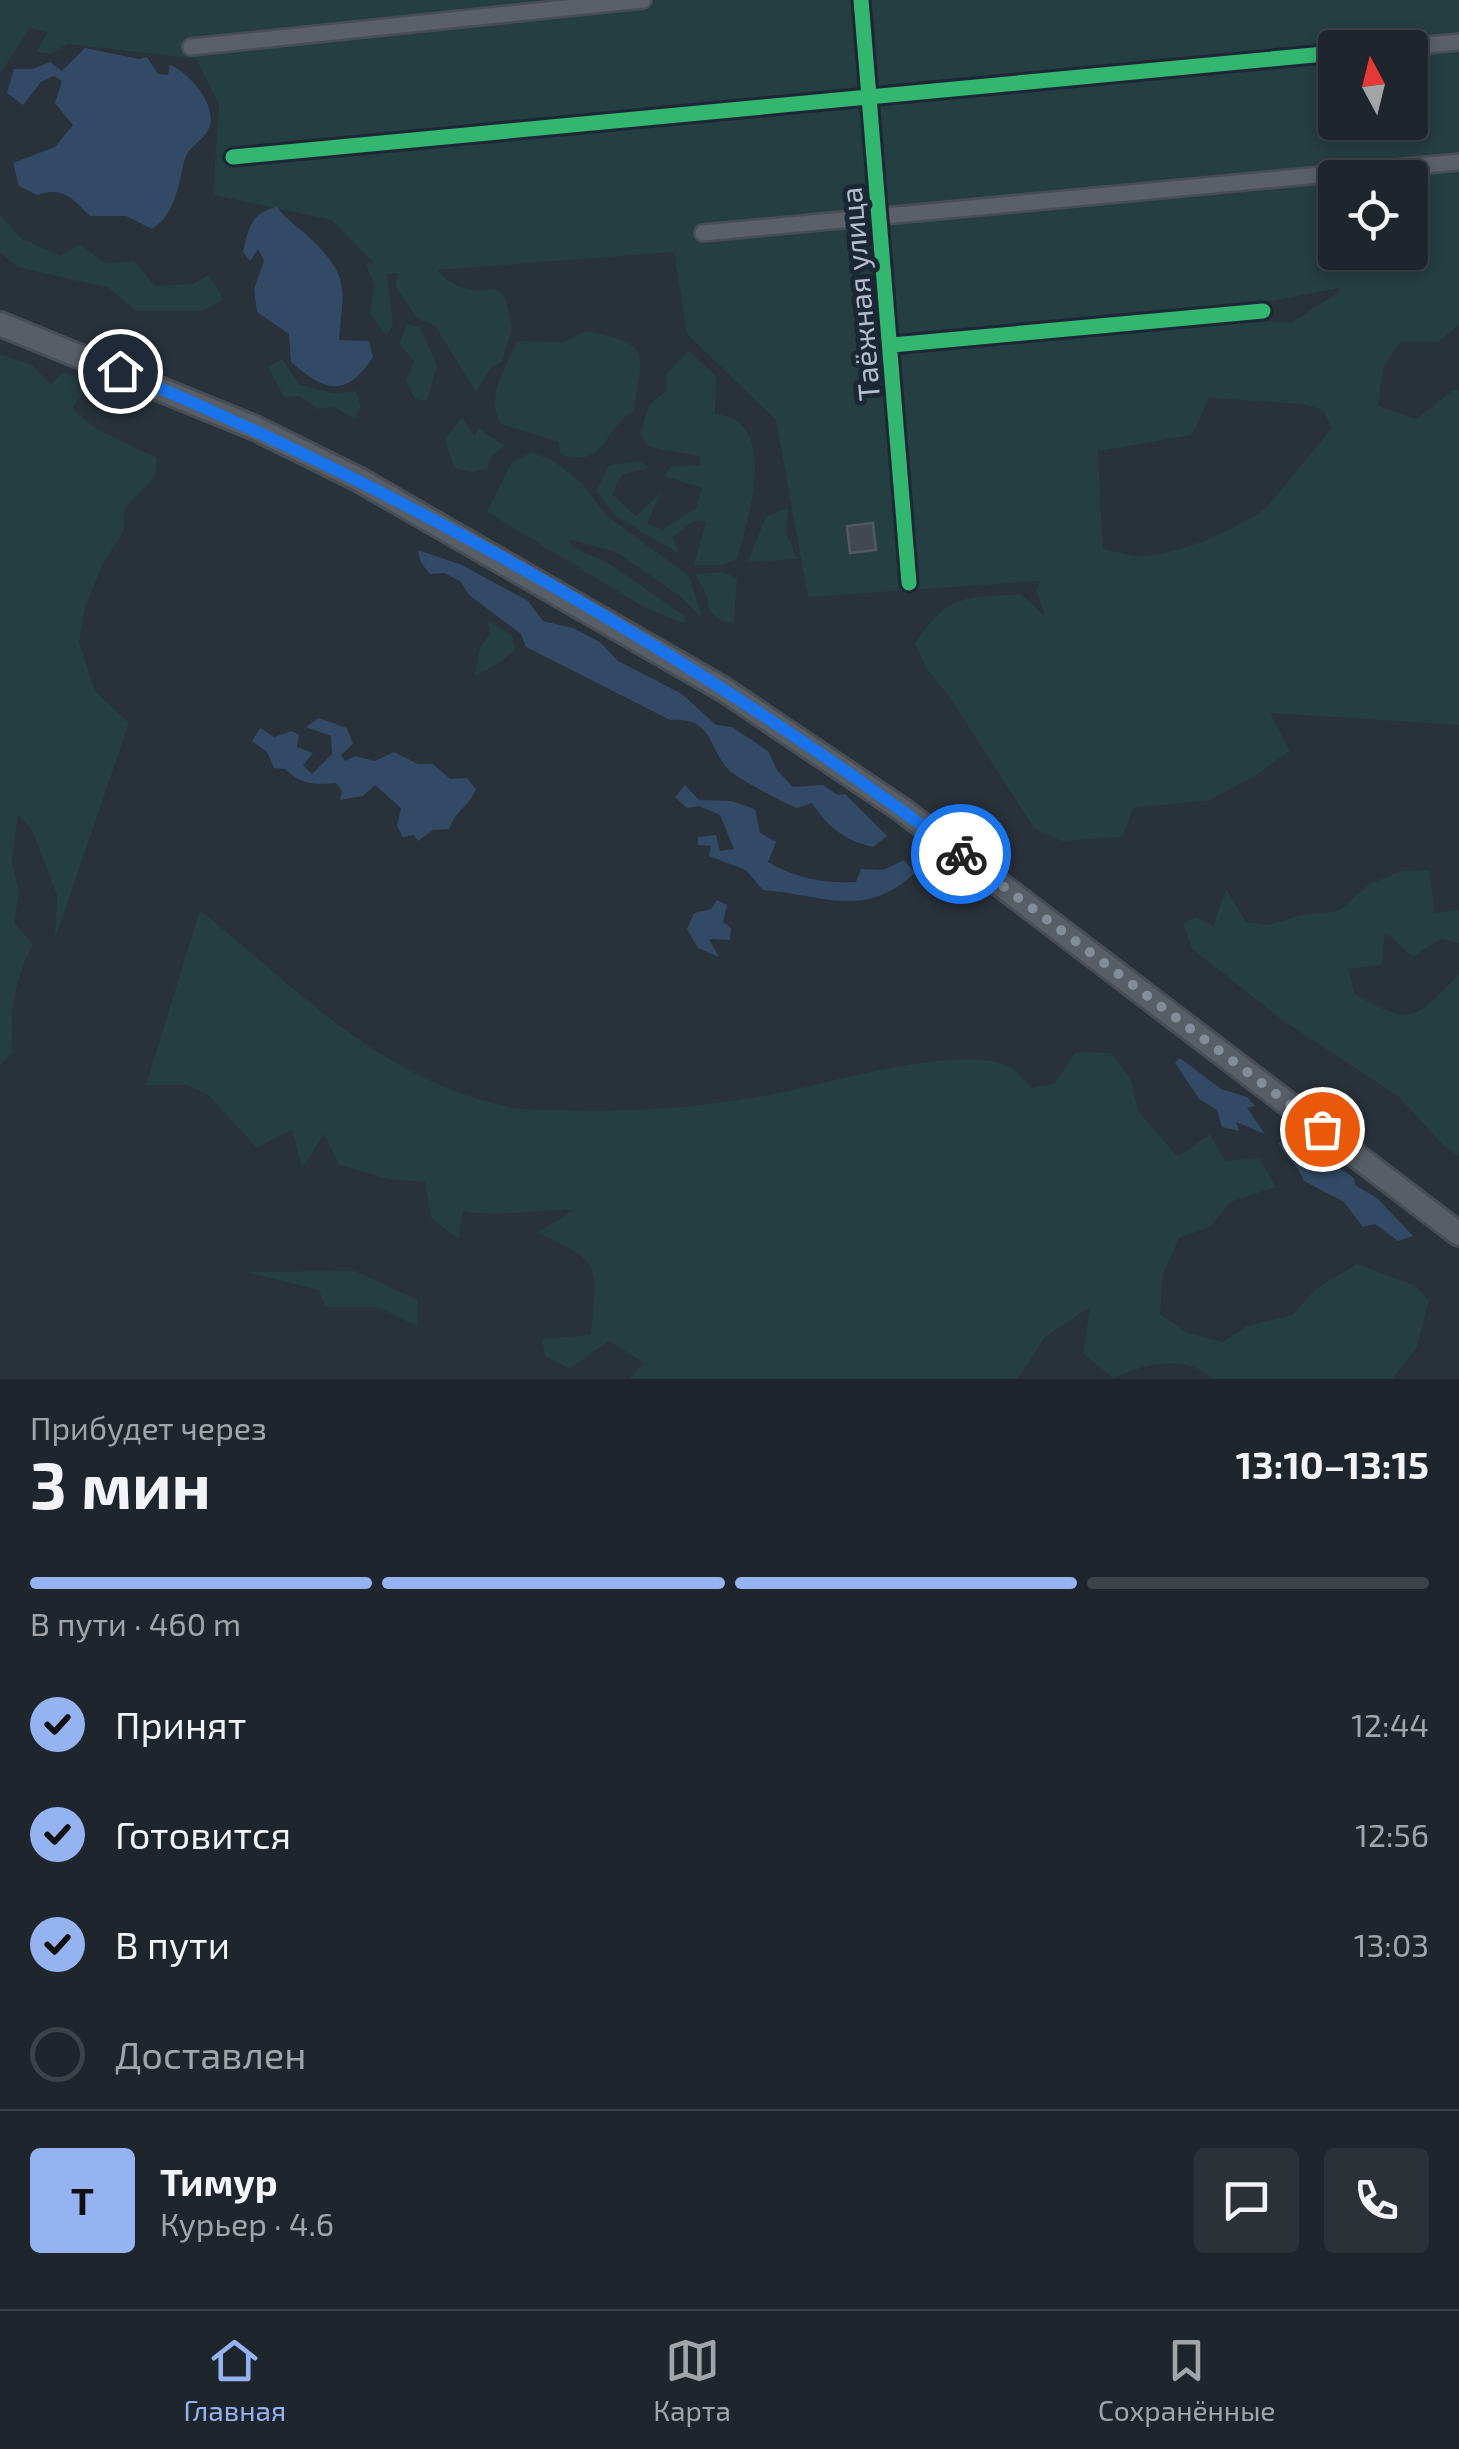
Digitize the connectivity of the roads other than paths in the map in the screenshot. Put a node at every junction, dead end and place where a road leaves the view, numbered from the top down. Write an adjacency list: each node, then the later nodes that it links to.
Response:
1 (644, 0): 5 (street)
2 (861, 0): 7 (street, Таёжная улица)
3 (1459, 42): 4 (street)
4 (1428, 45)
5 (190, 47)
6 (1318, 55): 7 (street)
7 (870, 96): 8 (street); 10 (street, Таёжная улица)
8 (233, 158)
9 (1459, 162): 10 (street)
10 (879, 217): 11 (street); 14 (street, Таёжная улица)
11 (704, 233)
12 (1264, 311): 14 (street)
13 (0, 324): 16 (main road)
14 (892, 345): 15 (street, Таёжная улица)
15 (910, 582)
16 (1459, 1234)

